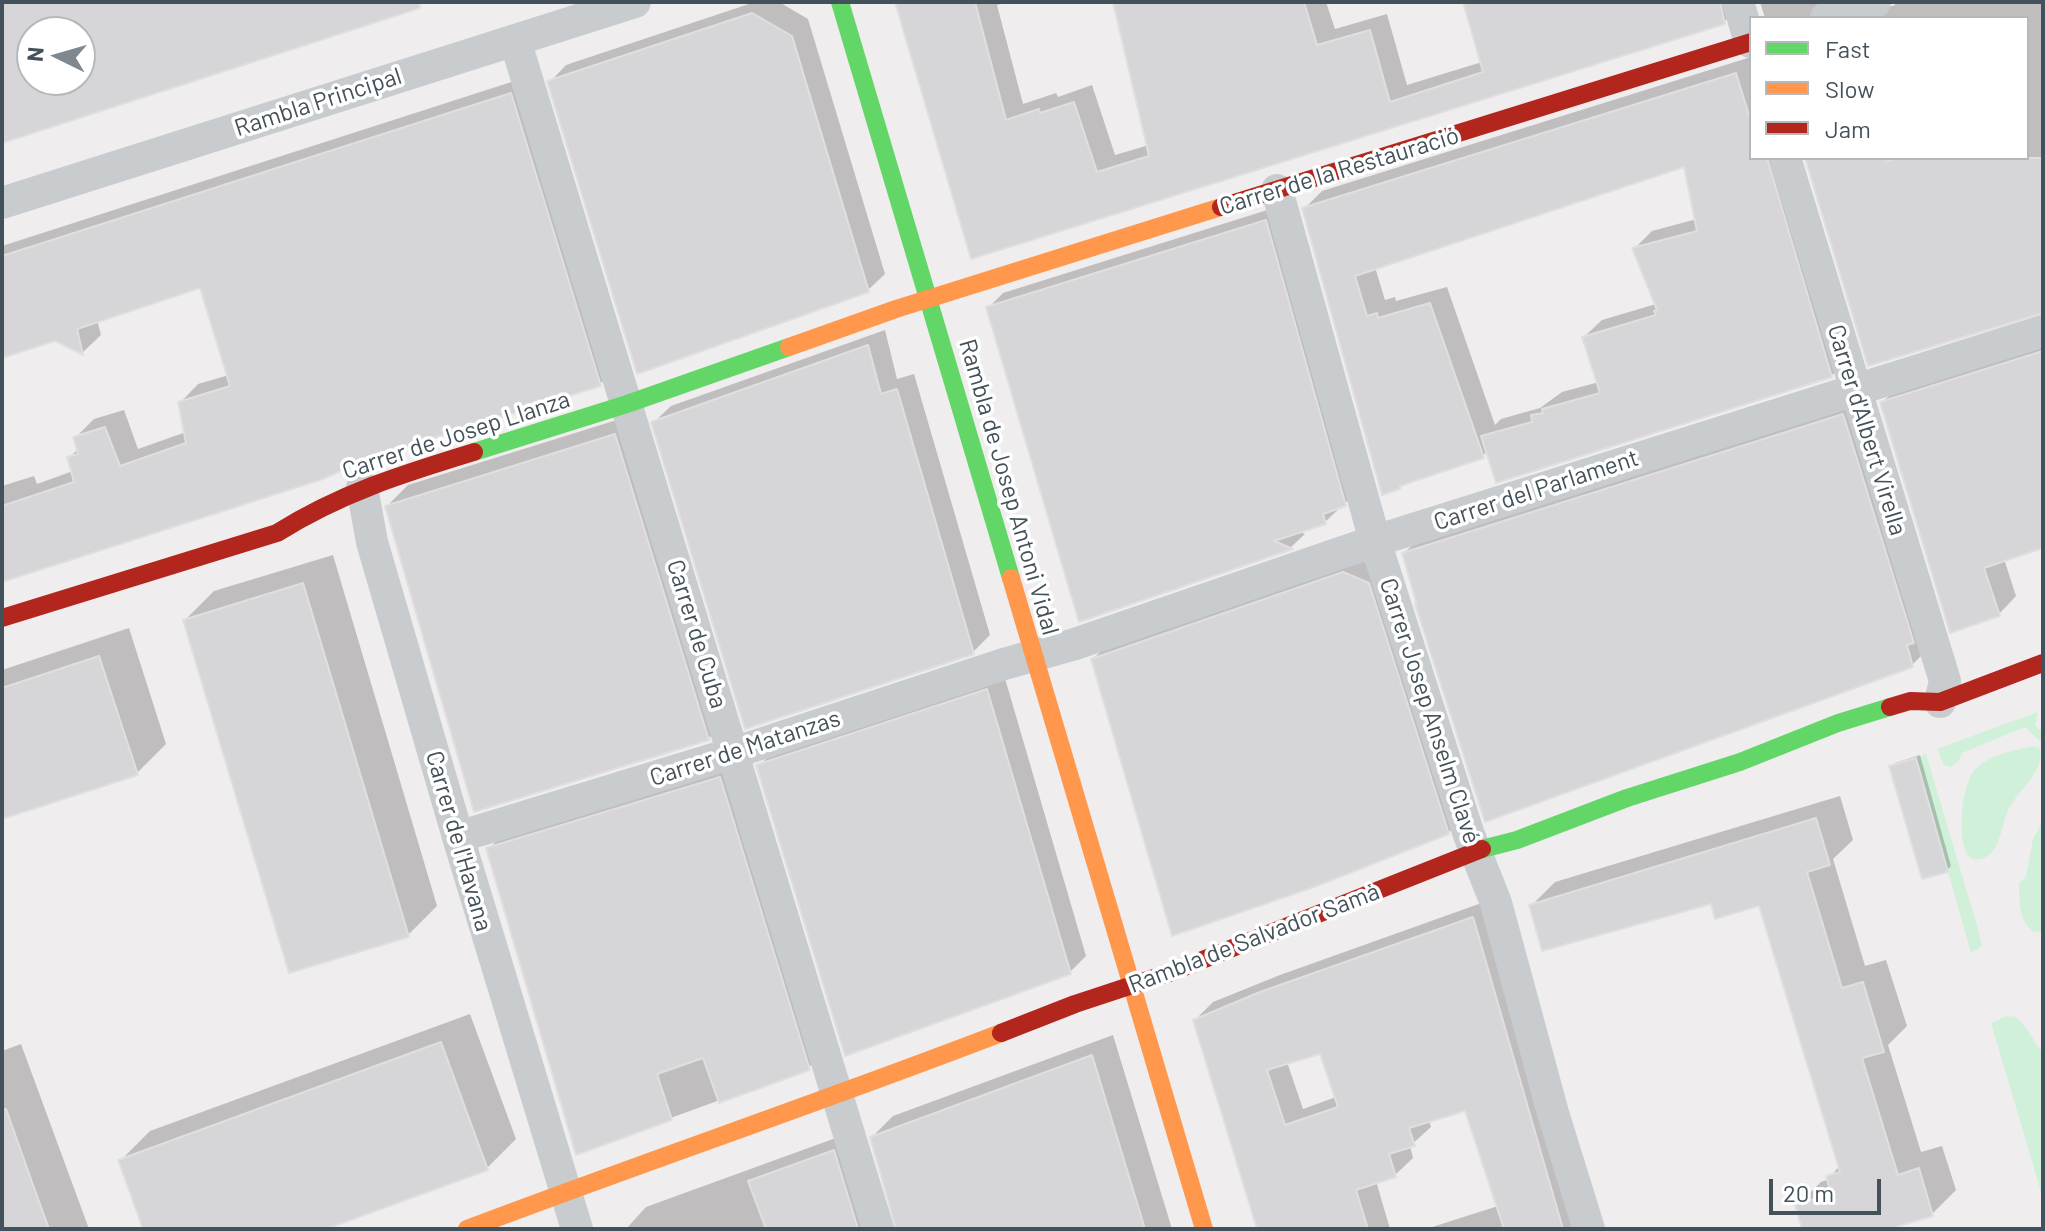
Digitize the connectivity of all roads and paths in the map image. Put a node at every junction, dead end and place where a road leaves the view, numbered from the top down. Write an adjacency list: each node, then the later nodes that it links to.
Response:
1 (635, 2): 7 (street, Rambla Principal)
2 (840, 2): 12 (street, Rambla de Josep Antoni Vidal)
3 (1738, 2): 6 (street)
4 (1875, 2): 5 (street)
5 (1832, 16)
6 (1749, 37)
7 (515, 40): 11 (street, Rambla Principal); 15 (street, Carrer de Cuba)
8 (1749, 44): 10 (street, Carrer de la Restauració)
9 (1786, 160): 14 (street, Carrer d'Albert Virella)
10 (1277, 190): 12 (street, Carrer de la Restauració); 17 (street, Carrer Josep Anselm Clavé)
11 (2, 203)
12 (928, 300): 15 (street, Carrer de Josep Llanza); 20 (street, Rambla de Josep Antoni Vidal)
13 (2043, 331): 14 (street, Carrer del Parlament)
14 (1854, 389): 17 (street, Carrer del Parlament); 22 (street, Carrer d'Albert Virella)
15 (627, 404): 16 (street, Carrer de Josep Llanza); 23 (street, Carrer de Cuba)
16 (362, 487): 18 (street, Carrer de Josep Llanza); 24 (street, Carrer de l'Havana)
17 (1375, 541): 20 (street, Carrer del Parlament); 25 (street, Carrer Josep Anselm Clavé)
18 (2, 618)
19 (2043, 644): 22 (street, Rambla de Salvador Samà)
20 (1032, 657): 23 (street, Carrer de Matanzas); 26 (street, Rambla de Josep Antoni Vidal)
21 (2043, 663): 22 (street, Rambla de Salvador Samà)
22 (1942, 692): 25 (street, Rambla de Salvador Samà)
23 (733, 753): 24 (street, Carrer de Matanzas); 27 (street, Carrer de Cuba)
24 (458, 837): 28 (street, Carrer de l'Havana)
25 (1475, 851): 26 (street, Rambla de Salvador Samà); 33 (street, Carrer Josep Anselm Clavé)
26 (1130, 986): 27 (street, Rambla de Salvador Samà); 32 (street, Rambla de Josep Antoni Vidal)
27 (838, 1095): 28 (street, Rambla de Salvador Samà); 31 (street, Carrer de Cuba)
28 (565, 1192): 29 (street, Rambla de Salvador Samà); 30 (street, Carrer de l'Havana)
29 (467, 1229)
30 (577, 1229)
31 (878, 1229)
32 (1204, 1229)
33 (1589, 1229)

